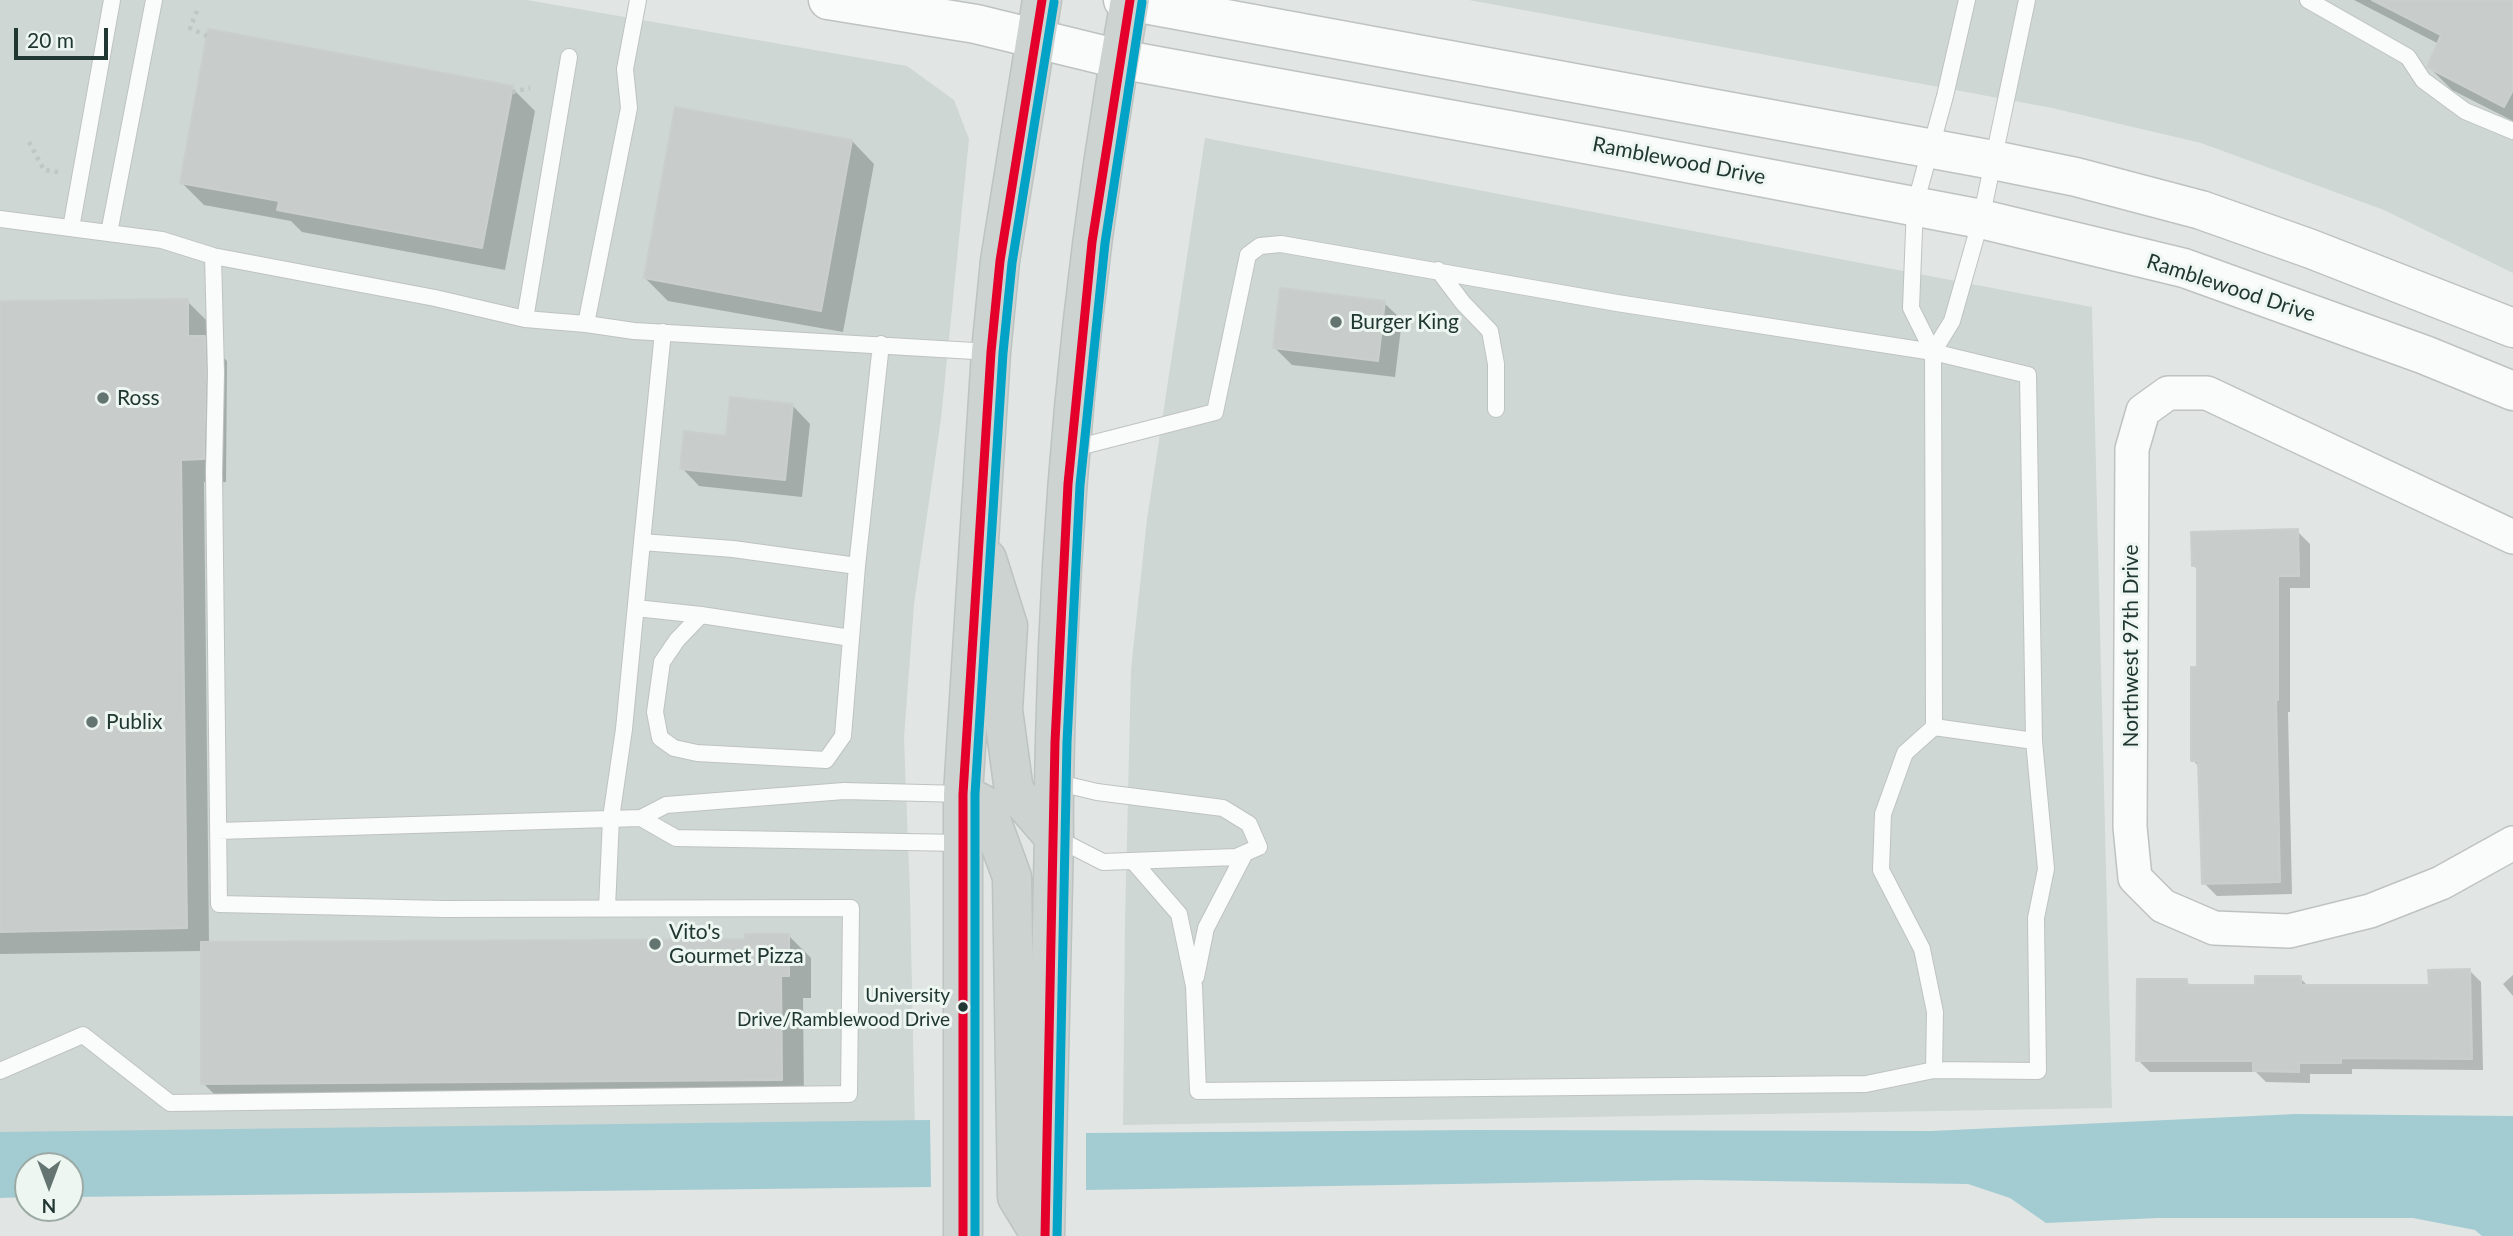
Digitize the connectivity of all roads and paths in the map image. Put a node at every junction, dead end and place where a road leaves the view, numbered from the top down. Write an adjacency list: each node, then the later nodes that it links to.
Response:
1 (112, 0): 23 (lane)
2 (153, 0): 24 (lane)
3 (638, 0): 28 (lane)
4 (828, 0): 12 (street, Ramblewood Drive)
5 (1042, 0): 12 (main road)
6 (1127, 0): 14 (main road); 18 (street)
7 (1967, 0): 18 (lane)
8 (2026, 0): 19 (lane)
9 (2308, 0): 17 (lane)
10 (197, 11): 11 (path)
11 (207, 36)
12 (1035, 37): 14 (street, Ramblewood Drive); 32 (main road)
13 (569, 57): 27 (lane)
14 (1119, 59): 20 (street, Ramblewood Drive); 36 (main road)
15 (530, 88): 16 (path)
16 (512, 92)
17 (2513, 131)
18 (1930, 149): 19 (street); 20 (lane)
19 (1993, 160): 22 (lane); 29 (street)
20 (1916, 205): 22 (street, Ramblewood Drive); 33 (lane)
21 (0, 219): 23 (lane)
22 (1981, 219): 33 (lane); 34 (street, Ramblewood Drive)
23 (71, 228): 24 (lane)
24 (109, 233): 25 (lane)
25 (213, 256): 27 (lane); 50 (lane)
26 (1438, 270): 33 (lane); 35 (lane); 36 (lane)
27 (525, 319): 28 (lane)
28 (586, 324): 30 (lane)
29 (2513, 328)
30 (663, 332): 31 (lane); 39 (lane)
31 (881, 344): 32 (lane); 40 (lane)
32 (991, 352): 37 (main road)
33 (1933, 352): 44 (lane); 45 (lane)
34 (2513, 391)
35 (1496, 409)
36 (1071, 449): 46 (main road)
37 (980, 537): 47 (main road); 51 (main road)
38 (2513, 537): 52 (street, Northwest 97th Drive)
39 (642, 542): 40 (lane); 41 (lane)
40 (857, 566): 43 (lane)
41 (636, 608): 42 (lane); 48 (lane)
42 (701, 615): 43 (lane); 43 (lane)
43 (850, 638)
44 (1934, 727): 45 (lane); 58 (lane)
45 (2034, 741): 58 (lane)
46 (1053, 781): 51 (main road); 54 (lane)
47 (963, 794): 49 (lane); 53 (main road); 61 (main road)
48 (611, 818): 49 (lane); 50 (lane); 56 (lane)
49 (641, 818): 53 (lane)
50 (218, 831): 56 (lane)
51 (1054, 837): 55 (lane); 61 (main road)
52 (2513, 842)
53 (963, 843): 60 (main road)
54 (1245, 853): 55 (lane); 57 (lane)
55 (1133, 861): 57 (lane)
56 (607, 908): 59 (lane)
57 (1194, 986): 58 (lane)
58 (1934, 1070)
59 (0, 1071)
60 (963, 1236)
61 (1043, 1236)

